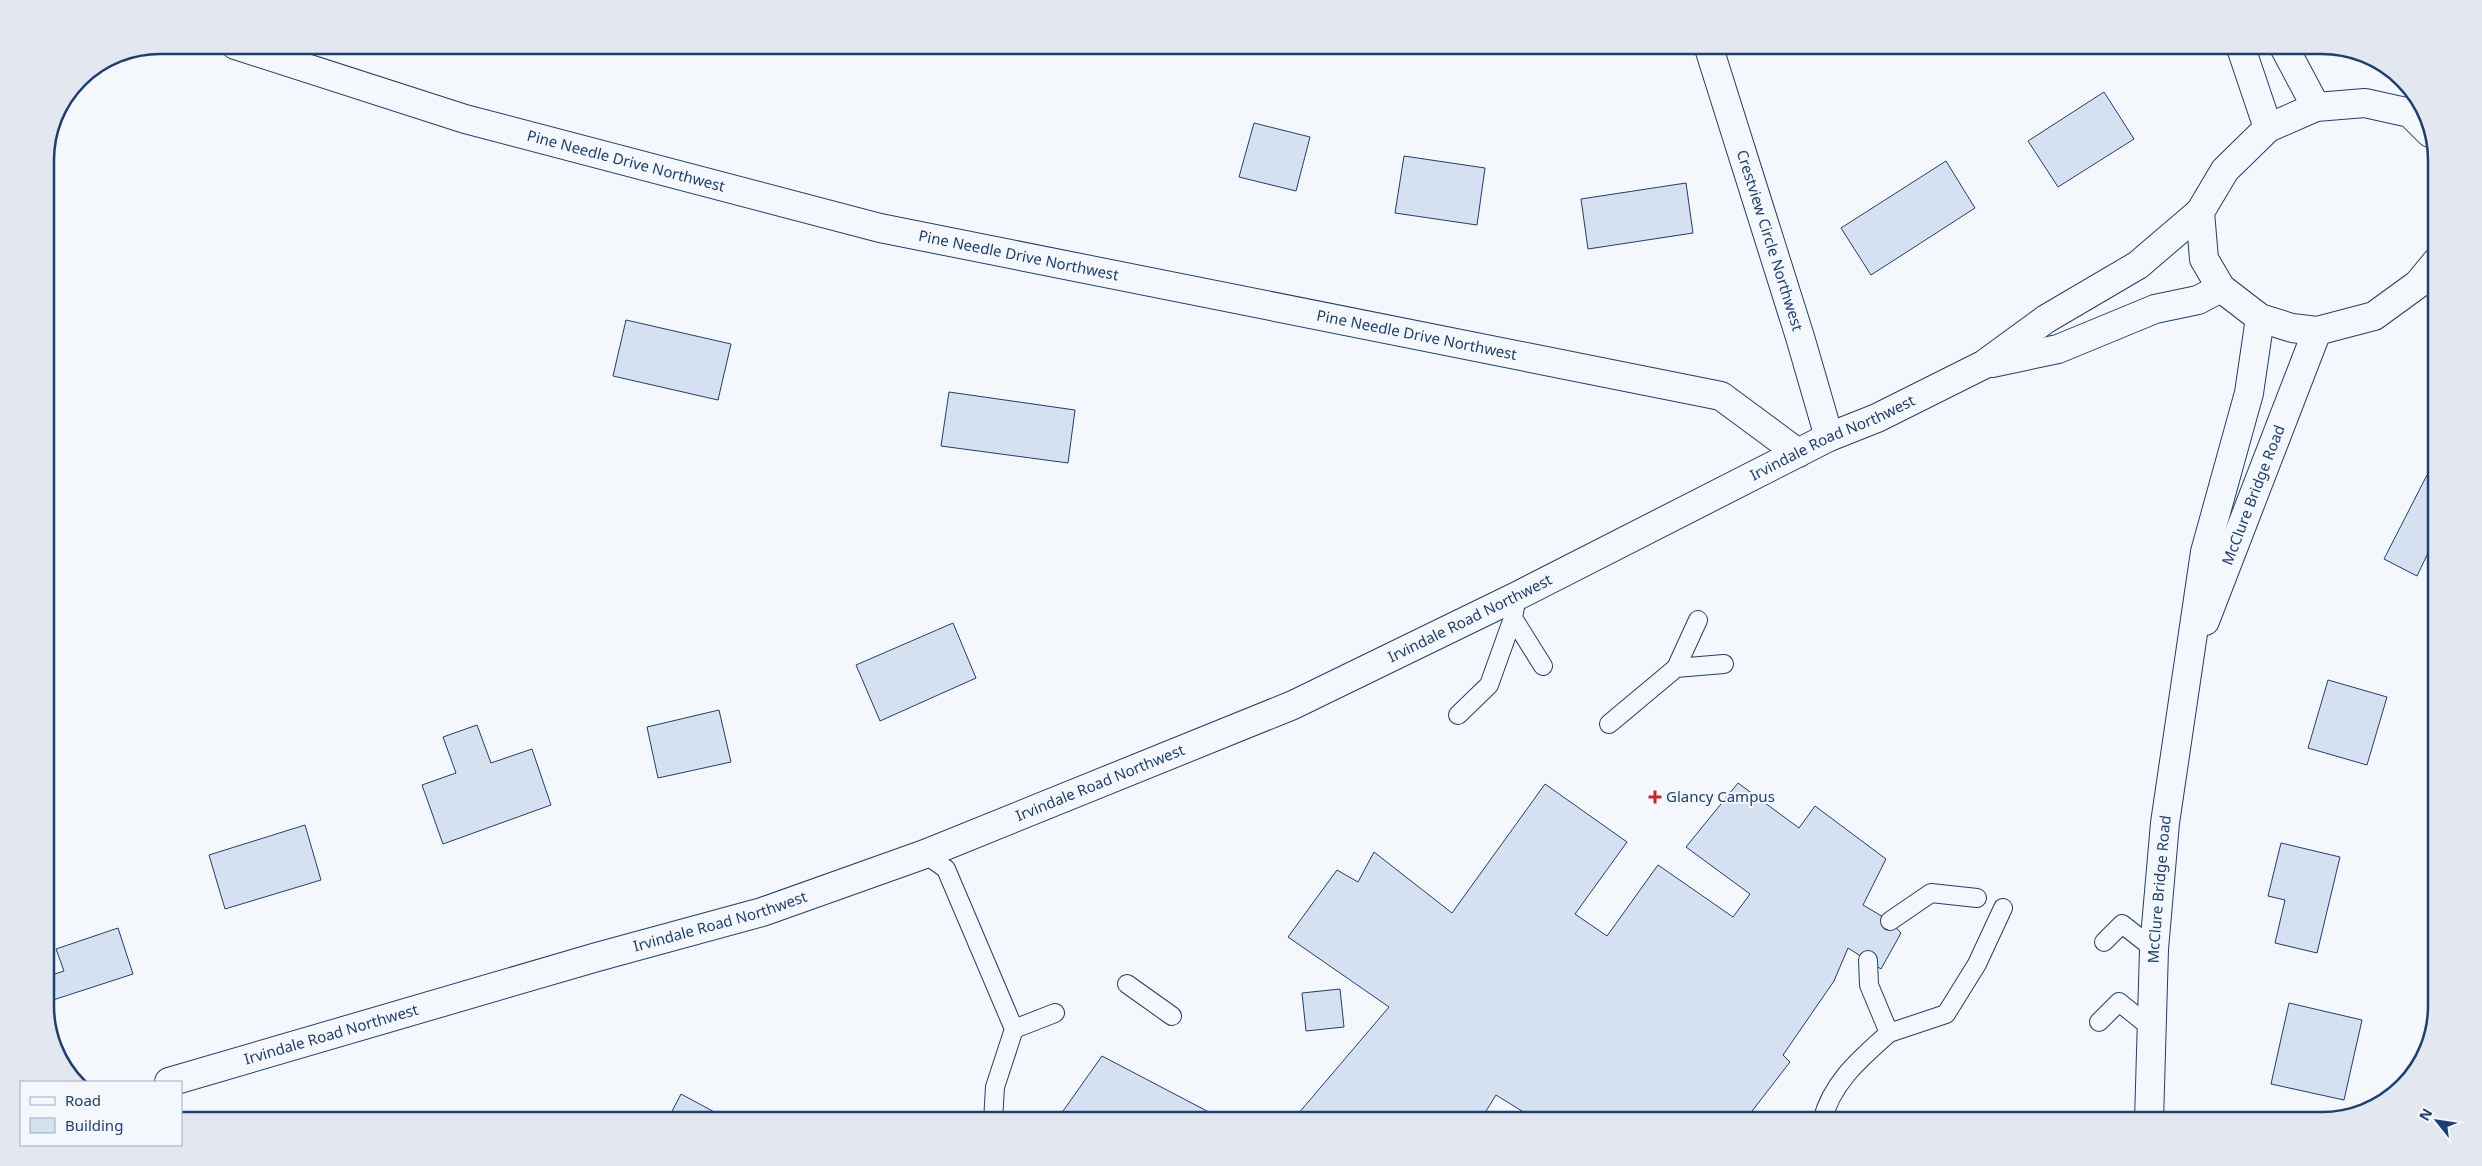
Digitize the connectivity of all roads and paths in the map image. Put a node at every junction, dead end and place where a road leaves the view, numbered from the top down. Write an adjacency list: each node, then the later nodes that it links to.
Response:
1 (263, 54): 15 (street, Pine Needle Drive Northwest)
2 (1711, 54): 14 (street, Crestview Circle Northwest)
3 (2243, 54): 7 (street)
4 (2288, 54): 5 (street)
5 (2316, 107): 6 (street); 7 (street)
6 (2416, 112)
7 (2268, 128): 8 (street)
8 (2200, 212): 10 (street); 13 (street, Irvindale Road Northwest)
9 (2428, 272): 12 (street)
10 (2221, 288): 11 (street); 13 (street, Irvindale Road Northwest)
11 (2260, 318): 12 (street); 18 (street, McClure Bridge Road)
12 (2317, 331): 18 (street, McClure Bridge Road)
13 (1983, 364): 14 (street, Irvindale Road Northwest)
14 (1829, 437): 15 (street, Irvindale Road Northwest)
15 (1798, 453): 16 (street, Irvindale Road Northwest)
16 (1515, 607): 20 (lane); 22 (lane); 24 (street, Irvindale Road Northwest)
17 (1698, 620): 21 (lane)
18 (2189, 659): 29 (street, McClure Bridge Road)
19 (1724, 664): 21 (lane)
20 (1543, 666)
21 (1676, 668): 23 (lane)
22 (1458, 715)
23 (1609, 724)
24 (925, 854): 36 (lane); 38 (street, Irvindale Road Northwest)
25 (1976, 898): 27 (lane)
26 (2003, 908): 37 (lane)
27 (1890, 921)
28 (2104, 942): 29 (lane)
29 (2154, 948): 35 (street, McClure Bridge Road)
30 (1868, 960): 37 (lane)
31 (1127, 984): 33 (lane)
32 (1055, 1013): 36 (lane)
33 (1172, 1016)
34 (2099, 1022): 35 (lane)
35 (2150, 1027): 41 (street, McClure Bridge Road)
36 (1014, 1029): 39 (lane)
37 (1889, 1033): 40 (lane)
38 (172, 1081)
39 (994, 1112)
40 (1824, 1112)
41 (2149, 1112)

